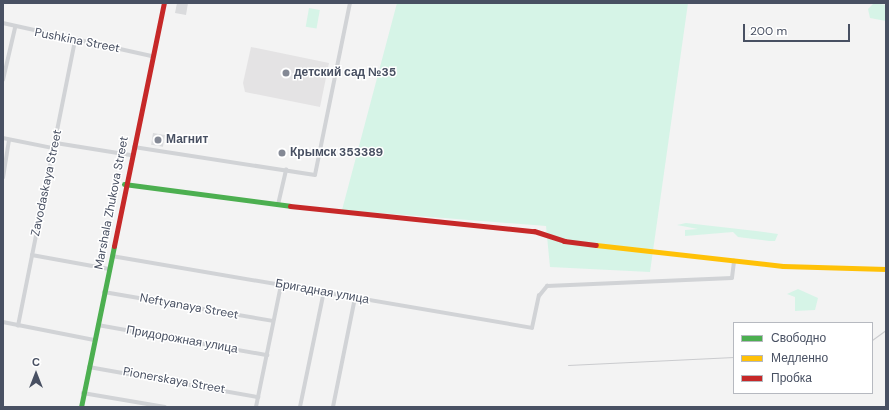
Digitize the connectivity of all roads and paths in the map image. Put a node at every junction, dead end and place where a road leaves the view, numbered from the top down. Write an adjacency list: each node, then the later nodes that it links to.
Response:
1 (164, 3): 6 (street, Marshala Zhukova Street)
2 (350, 3): 14 (street)
3 (3, 23): 4 (street, Pushkina Street)
4 (15, 28): 5 (street, Pushkina Street); 7 (street)
5 (75, 40): 6 (street, Pushkina Street); 10 (street, Zavodaskaya Street)
6 (152, 56): 11 (street, Marshala Zhukova Street)
7 (3, 80)
8 (3, 138): 9 (street)
9 (9, 140): 12 (street); 15 (street)
10 (56, 142): 12 (street, Zavodaskaya Street); 13 (street)
11 (132, 146): 13 (street, Marshala Zhukova Street); 14 (street)
12 (53, 148): 18 (street, Zavodaskaya Street)
13 (130, 155): 16 (street, Marshala Zhukova Street)
14 (286, 170): 17 (street)
15 (3, 178)
16 (124, 184): 17 (street); 19 (street, Marshala Zhukova Street)
17 (278, 205): 20 (street)
18 (32, 255): 21 (street); 30 (street, Zavodaskaya Street)
19 (112, 256): 21 (street, Marshala Zhukova Street); 23 (street, Бригадная улица)
20 (734, 261): 22 (street); 26 (street, Бригадная улица)
21 (109, 269): 25 (street, Marshala Zhukova Street)
22 (886, 269)
23 (281, 285): 24 (street, Бригадная улица); 27 (street)
24 (324, 291): 26 (street, Бригадная улица); 39 (street)
25 (104, 292): 27 (street, Neftyanaya Street); 29 (street, Marshala Zhukova Street)
26 (355, 298): 40 (street)
27 (273, 321): 32 (street)
28 (3, 322): 30 (street)
29 (98, 325): 31 (street, Marshala Zhukova Street); 32 (street, Придорожная улица)
30 (18, 326): 31 (street)
31 (95, 340): 33 (street, Marshala Zhukova Street)
32 (267, 354): 35 (street)
33 (89, 367): 34 (street, Marshala Zhukova Street); 35 (street, Pionerskaya Street)
34 (84, 393): 36 (street, Marshala Zhukova Street); 37 (street)
35 (258, 397): 38 (street)
36 (81, 407)
37 (165, 407)
38 (256, 407)
39 (300, 407)
40 (333, 407)

